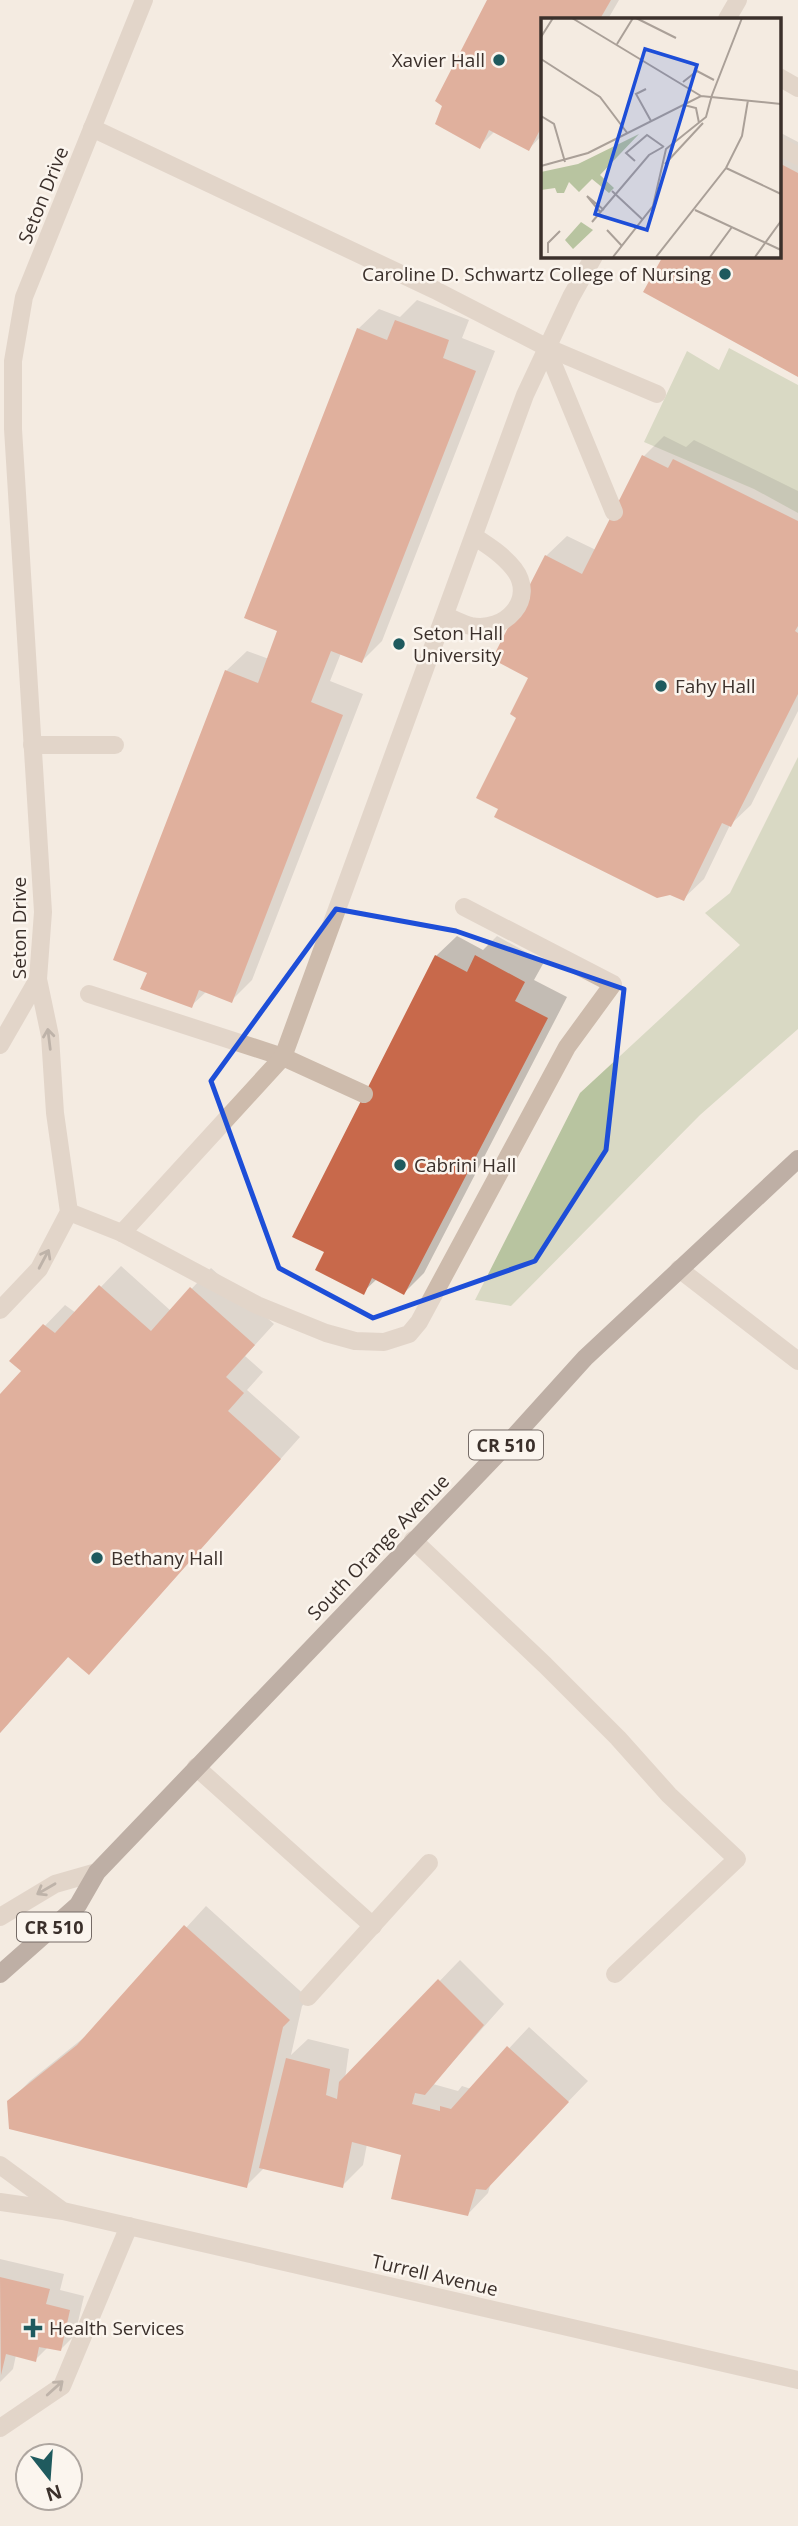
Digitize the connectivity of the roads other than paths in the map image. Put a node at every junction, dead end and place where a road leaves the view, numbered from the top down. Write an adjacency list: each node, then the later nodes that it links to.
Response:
1 (144, 0): 6 (street, Seton Drive)
2 (738, 0): 3 (street)
3 (728, 18)
4 (780, 78): 5 (street)
5 (798, 88)
6 (92, 128): 10 (street); 15 (street, Seton Drive)
7 (780, 147): 8 (street)
8 (798, 156)
9 (593, 257): 10 (street)
10 (547, 347): 11 (street); 12 (street); 13 (street)
11 (657, 394)
12 (614, 512)
13 (475, 537): 14 (street); 14 (street)
14 (445, 616): 21 (street)
15 (32, 745): 16 (street); 18 (street, Seton Drive)
16 (116, 745)
17 (464, 907): 25 (street)
18 (38, 979): 20 (street); 24 (street, Seton Drive, one-way to 18)
19 (89, 994): 21 (street)
20 (0, 1045)
21 (283, 1057): 22 (street); 25 (street)
22 (365, 1094)
23 (798, 1159): 26 (main road, South Orange Avenue / CR 510)
24 (69, 1212): 25 (street); 27 (street, one-way to 24)
25 (122, 1233)
26 (679, 1269): 28 (street); 29 (main road, South Orange Avenue / CR 510)
27 (0, 1310)
28 (798, 1361)
29 (413, 1540): 30 (main road, South Orange Avenue / CR 510); 36 (street)
30 (196, 1767): 32 (main road, South Orange Avenue / CR 510); 34 (street)
31 (429, 1863): 34 (street)
32 (97, 1872): 33 (street, one-way to 33); 35 (main road, South Orange Avenue / CR 510)
33 (0, 1917)
34 (373, 1926): 37 (street)
35 (0, 1974)
36 (615, 1974)
37 (308, 1997)
38 (0, 2165): 40 (street, Turrell Avenue)
39 (0, 2202): 40 (street, Turrell Avenue)
40 (63, 2211): 41 (street, Turrell Avenue)
41 (129, 2226): 42 (street, Turrell Avenue); 43 (street, one-way to 41)
42 (798, 2380)
43 (0, 2428)

